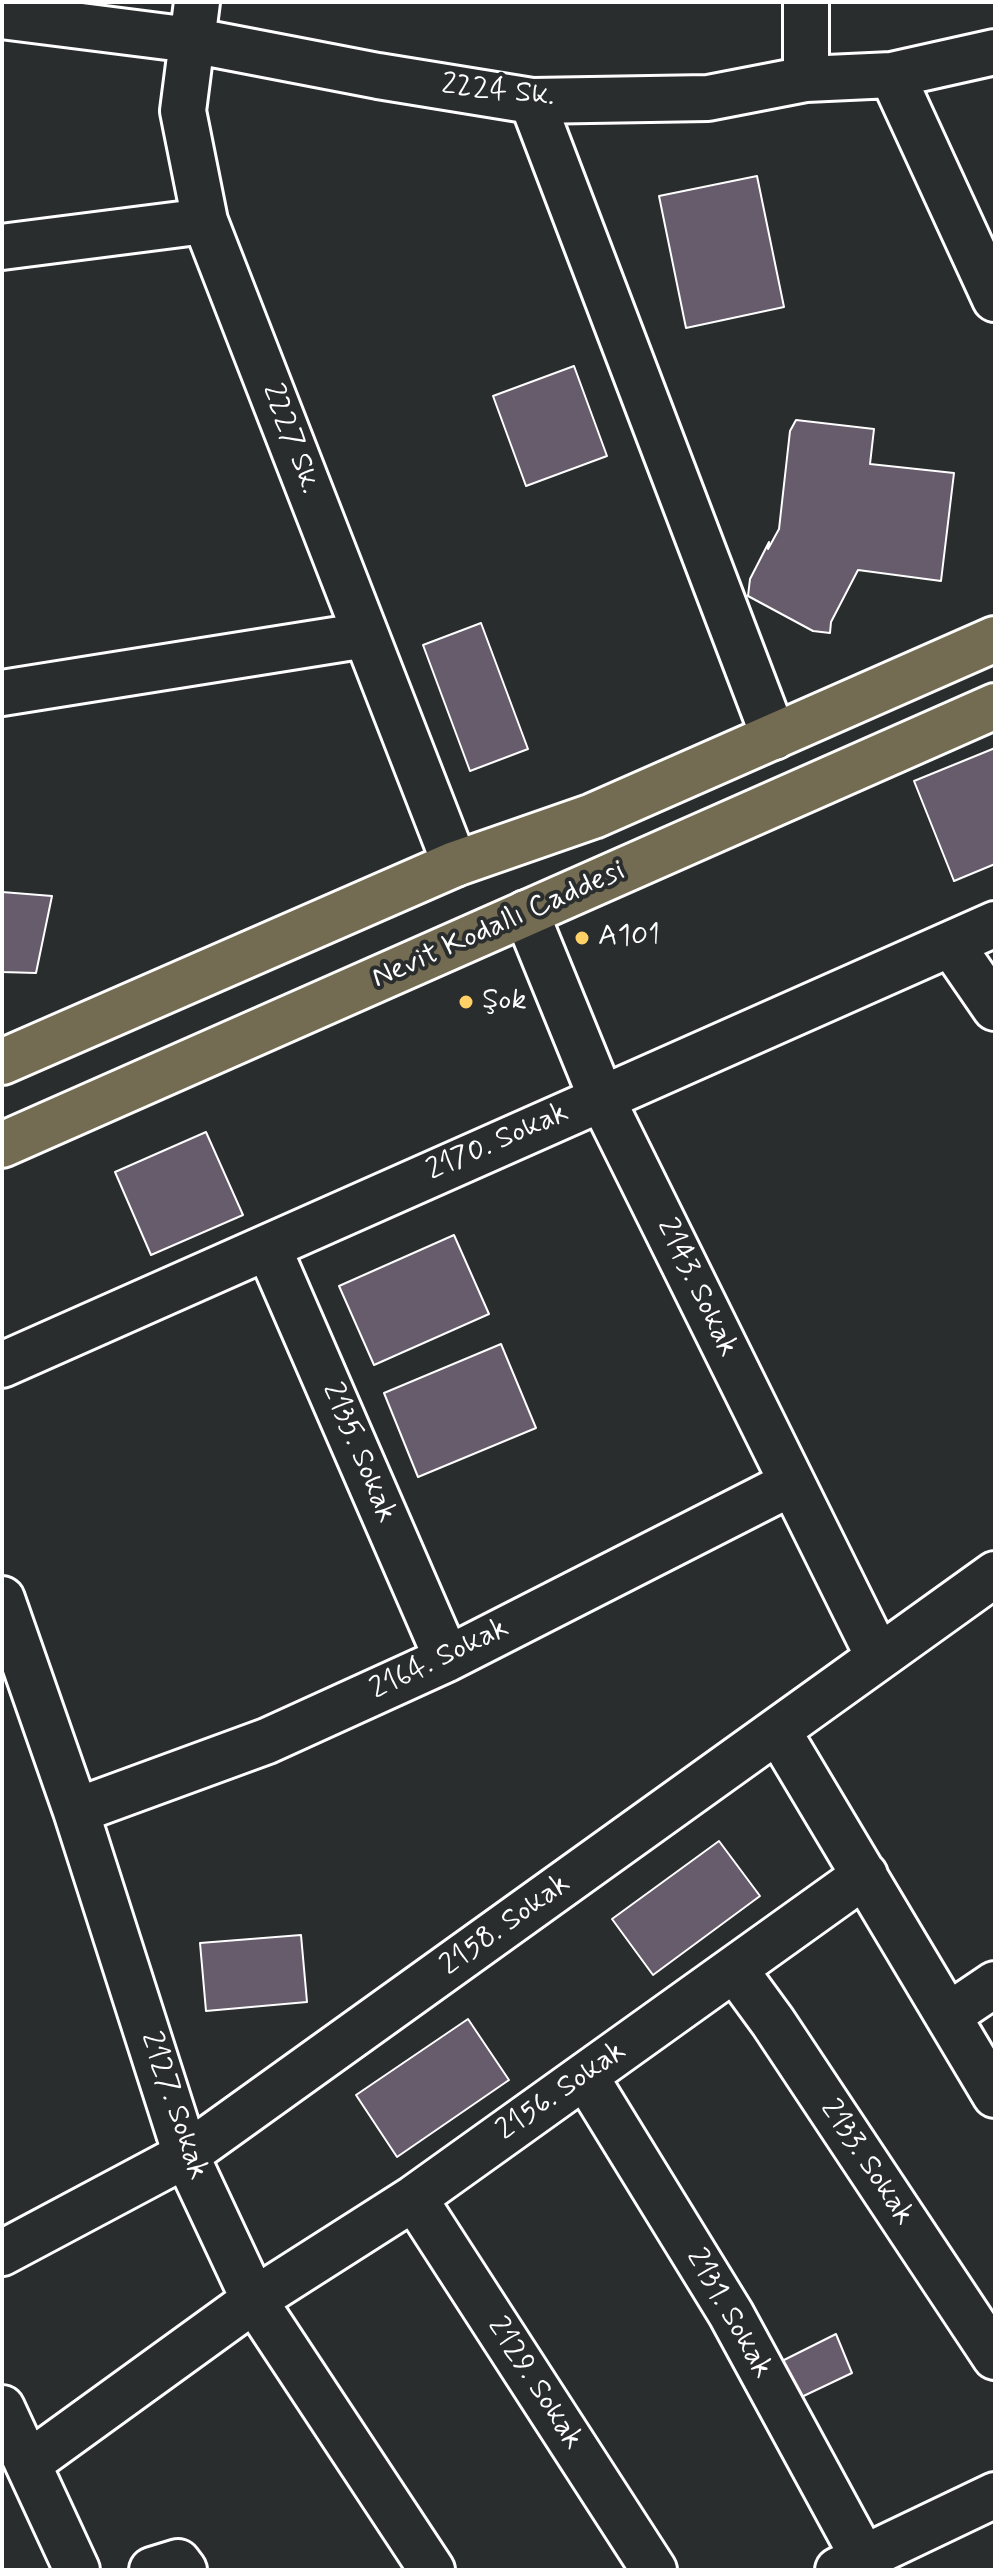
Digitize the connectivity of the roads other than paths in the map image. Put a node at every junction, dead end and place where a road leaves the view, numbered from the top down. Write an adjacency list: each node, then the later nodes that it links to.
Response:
1 (806, 2): 6 (street)
2 (2, 16): 3 (street, 2224 Sk.)
3 (194, 21): 7 (street, 2224 Sk.); 8 (street, 2227 Sk.)
4 (995, 52): 5 (street, 2224 Sk.)
5 (892, 75): 6 (street, 2224 Sk.); 10 (street)
6 (806, 79): 7 (street, 2224 Sk.)
7 (532, 101): 15 (street)
8 (205, 221): 9 (street); 11 (street, 2227 Sk.)
9 (2, 247)
10 (995, 299)
11 (366, 635): 13 (street); 16 (street, 2227 Sk.)
12 (995, 639): 15 (main road, Nevit Kodallı Caddesi)
13 (2, 693)
14 (995, 706): 17 (main road, Nevit Kodallı Caddesi)
15 (774, 737): 16 (main road, Nevit Kodallı Caddesi)
16 (455, 864): 21 (main road, Nevit Kodallı Caddesi)
17 (526, 913): 22 (street, 2143. Sokak); 23 (main road, Nevit Kodallı Caddesi)
18 (995, 924): 19 (street, 2170. Sokak)
19 (951, 944): 20 (street); 22 (street, 2170. Sokak)
20 (995, 1008)
21 (2, 1062)
22 (601, 1097): 24 (street, 2170. Sokak); 26 (street, 2143. Sokak)
23 (2, 1145)
24 (268, 1247): 25 (street, 2170. Sokak); 31 (street, 2135. Sokak)
25 (2, 1365)
26 (792, 1483): 29 (street, 2143. Sokak); 31 (street, 2164. Sokak)
27 (995, 1574): 29 (street, 2158. Sokak)
28 (2, 1599): 30 (street, 2127. Sokak)
29 (878, 1656): 32 (street, 2158. Sokak)
30 (11, 1658): 33 (street, 2127. Sokak)
31 (447, 1659): 33 (street, 2164. Sokak)
32 (778, 1731): 34 (street); 40 (street, 2158. Sokak)
33 (76, 1811): 40 (street, 2127. Sokak)
34 (865, 1875): 35 (street, 2156. Sokak); 37 (street)
35 (735, 1970): 38 (street, 2156. Sokak); 44 (street, 2133. Sokak)
36 (995, 1984): 37 (street)
37 (949, 2015): 39 (street)
38 (585, 2076): 41 (street, 2156. Sokak); 48 (street, 2131. Sokak)
39 (995, 2095)
40 (186, 2155): 42 (street, 2158. Sokak); 43 (street, 2127. Sokak)
41 (414, 2198): 43 (street, 2156. Sokak); 53 (street, 2129. Sokak)
42 (2, 2253)
43 (254, 2300): 46 (street, 2156. Sokak); 52 (street, 2127. Sokak)
44 (995, 2357)
45 (2, 2408): 46 (street)
46 (29, 2463): 49 (street)
47 (995, 2495): 48 (street)
48 (850, 2564)
49 (77, 2570)
50 (152, 2570): 51 (street)
51 (184, 2570)
52 (432, 2570)
53 (654, 2570)

